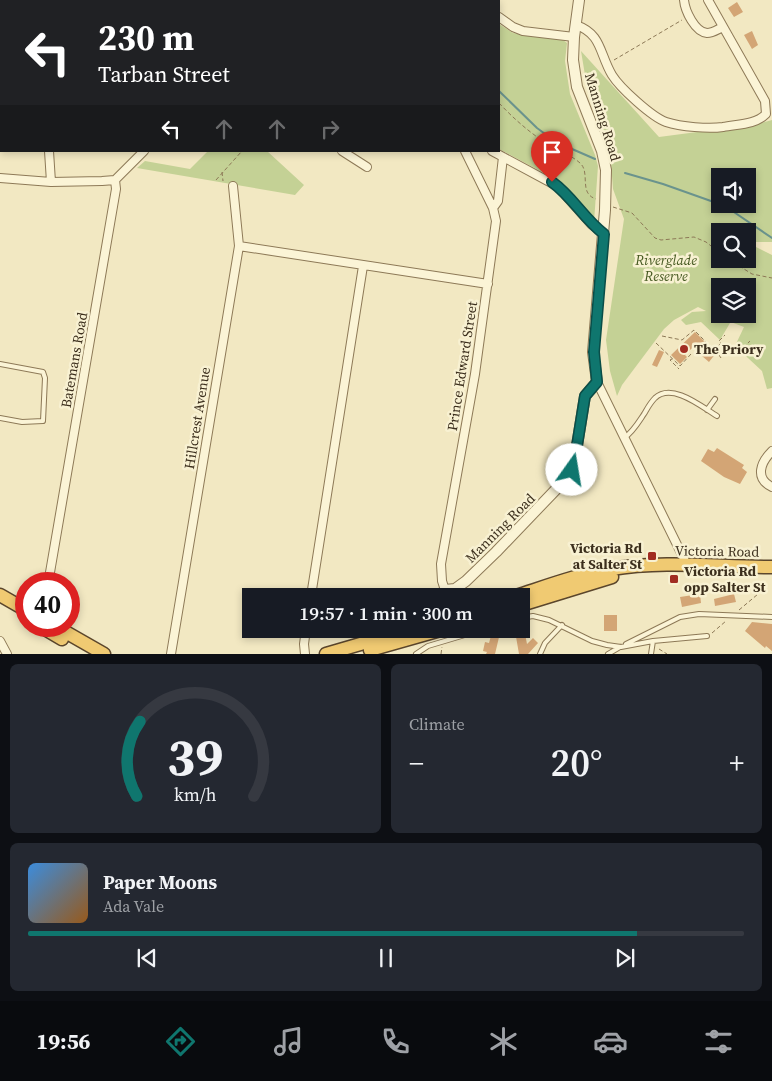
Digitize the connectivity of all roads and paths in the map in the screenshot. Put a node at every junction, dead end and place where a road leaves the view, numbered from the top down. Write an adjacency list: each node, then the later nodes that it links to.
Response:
1 (579, 0): 6 (street, Manning Road)
2 (684, 0): 4 (street)
3 (708, 0): 7 (street)
4 (690, 16): 7 (street); 9 (path)
5 (500, 18): 8 (street)
6 (576, 25): 8 (street, Manning Road); 9 (street)
7 (723, 27): 9 (street)
8 (574, 37): 29 (street, Manning Road)
9 (607, 64)
10 (500, 104): 26 (path)
11 (49, 152): 24 (street)
12 (143, 152): 21 (street)
13 (241, 152): 19 (path)
14 (344, 152): 18 (street)
15 (465, 152): 28 (street, Prince Edward Street)
16 (494, 152): 17 (street)
17 (503, 157): 28 (street); 29 (street)
18 (367, 167)
19 (222, 172): 22 (path); 23 (path)
20 (0, 178): 24 (street)
21 (114, 180): 24 (street); 57 (street, Batemans Road)
22 (216, 180)
23 (223, 181)
24 (51, 182)
25 (234, 186): 30 (street, Hillcrest Avenue)
26 (597, 199)
27 (613, 201): 31 (path)
28 (493, 208): 35 (street, Prince Edward Street)
29 (604, 234): 47 (street, Manning Road)
30 (239, 246): 32 (street); 85 (street, Hillcrest Avenue)
31 (711, 246)
32 (363, 266): 35 (street); 59 (street)
33 (742, 268): 34 (path)
34 (772, 278)
35 (488, 284): 60 (street, Prince Edward Street)
36 (724, 335): 40 (path)
37 (662, 336): 40 (path)
38 (750, 341): 41 (path)
39 (656, 343): 42 (path)
40 (714, 350): 41 (path)
41 (719, 355): 43 (path)
42 (673, 358): 44 (path); 46 (path)
43 (720, 358)
44 (689, 360)
45 (0, 364): 51 (lane)
46 (679, 369)
47 (597, 382): 52 (street); 61 (street, Manning Road)
48 (716, 399): 49 (lane)
49 (707, 410): 50 (lane); 52 (lane)
50 (717, 416)
51 (0, 418)
52 (624, 438): 55 (street)
53 (772, 450): 54 (street)
54 (772, 487)
55 (687, 565): 56 (highway, Victoria Road); 63 (highway, Victoria Road)
56 (772, 567)
57 (50, 572)
58 (772, 574): 65 (highway, Victoria Road)
59 (312, 588)
60 (442, 588)
61 (456, 588)
62 (764, 589): 68 (path)
63 (530, 592)
64 (0, 595): 67 (highway)
65 (530, 602)
66 (0, 604): 69 (highway)
67 (15, 604)
68 (739, 610)
69 (15, 613)
70 (530, 616): 73 (lane)
71 (772, 617): 83 (lane)
72 (728, 619): 74 (path)
73 (562, 625): 83 (lane); 93 (lane)
74 (708, 636): 82 (lane)
75 (59, 637): 87 (highway)
76 (74, 637): 88 (highway)
77 (305, 638): 89 (street)
78 (381, 638): 90 (highway)
79 (412, 638): 91 (highway)
80 (455, 638): 92 (lane)
81 (0, 641): 86 (street)
82 (653, 641): 83 (lane); 84 (lane)
83 (621, 647): 94 (lane)
84 (653, 648): 95 (lane); 96 (path)
85 (171, 653)
86 (7, 654)
87 (88, 654)
88 (104, 654)
89 (304, 654)
90 (326, 654)
91 (358, 654)
92 (416, 654)
93 (540, 654)
94 (608, 654)
95 (651, 654)
96 (667, 654)

